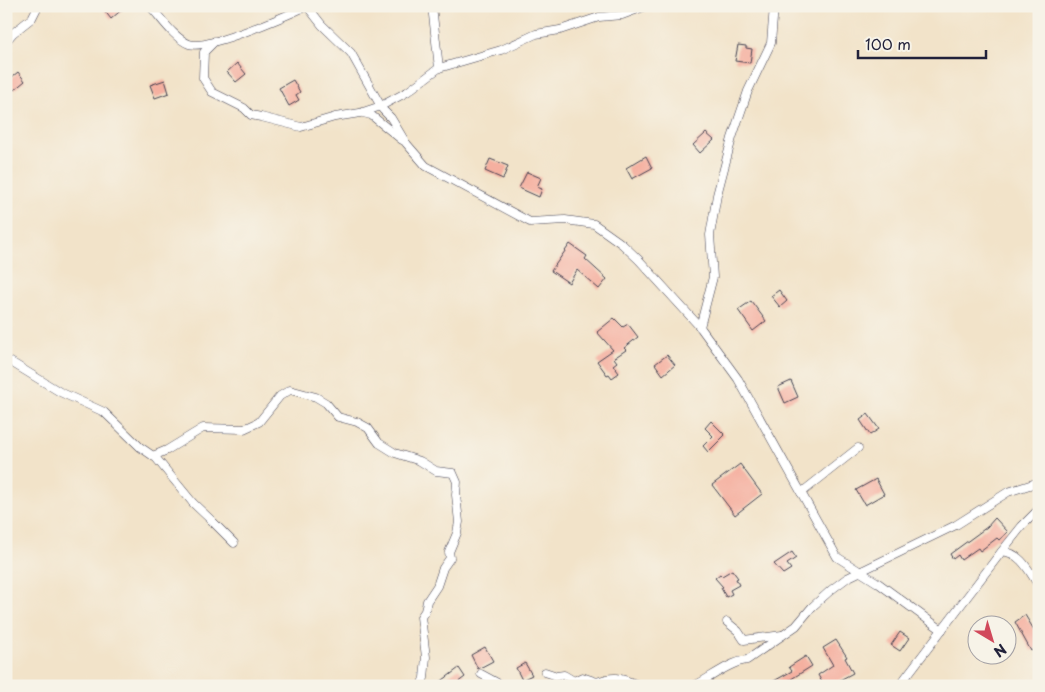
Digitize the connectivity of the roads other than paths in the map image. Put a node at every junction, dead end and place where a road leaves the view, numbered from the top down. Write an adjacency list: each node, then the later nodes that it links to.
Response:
1 (38, 6): 7 (street)
2 (150, 6): 8 (street)
3 (307, 6): 8 (street); 10 (street)
4 (432, 6): 9 (street)
5 (646, 6): 9 (street)
6 (774, 6): 13 (street)
7 (6, 41)
8 (215, 41): 11 (street)
9 (439, 68): 10 (street)
10 (382, 108): 11 (street); 12 (street)
11 (360, 113): 12 (street)
12 (406, 143): 13 (street)
13 (700, 327): 18 (street)
14 (6, 359): 16 (street)
15 (858, 448): 18 (street)
16 (153, 456): 20 (street); 30 (street)
17 (1039, 482): 22 (street)
18 (802, 493): 22 (street)
19 (1039, 509): 21 (street)
20 (234, 543)
21 (1002, 551): 23 (street); 25 (street)
22 (859, 572): 25 (street); 26 (street)
23 (1039, 586)
24 (727, 622): 26 (street)
25 (942, 630): 34 (street)
26 (784, 634): 33 (street)
27 (545, 672): 29 (street)
28 (481, 674): 31 (street)
29 (575, 684): 32 (street)
30 (422, 686)
31 (502, 686)
32 (640, 686)
33 (694, 686)
34 (899, 686)

